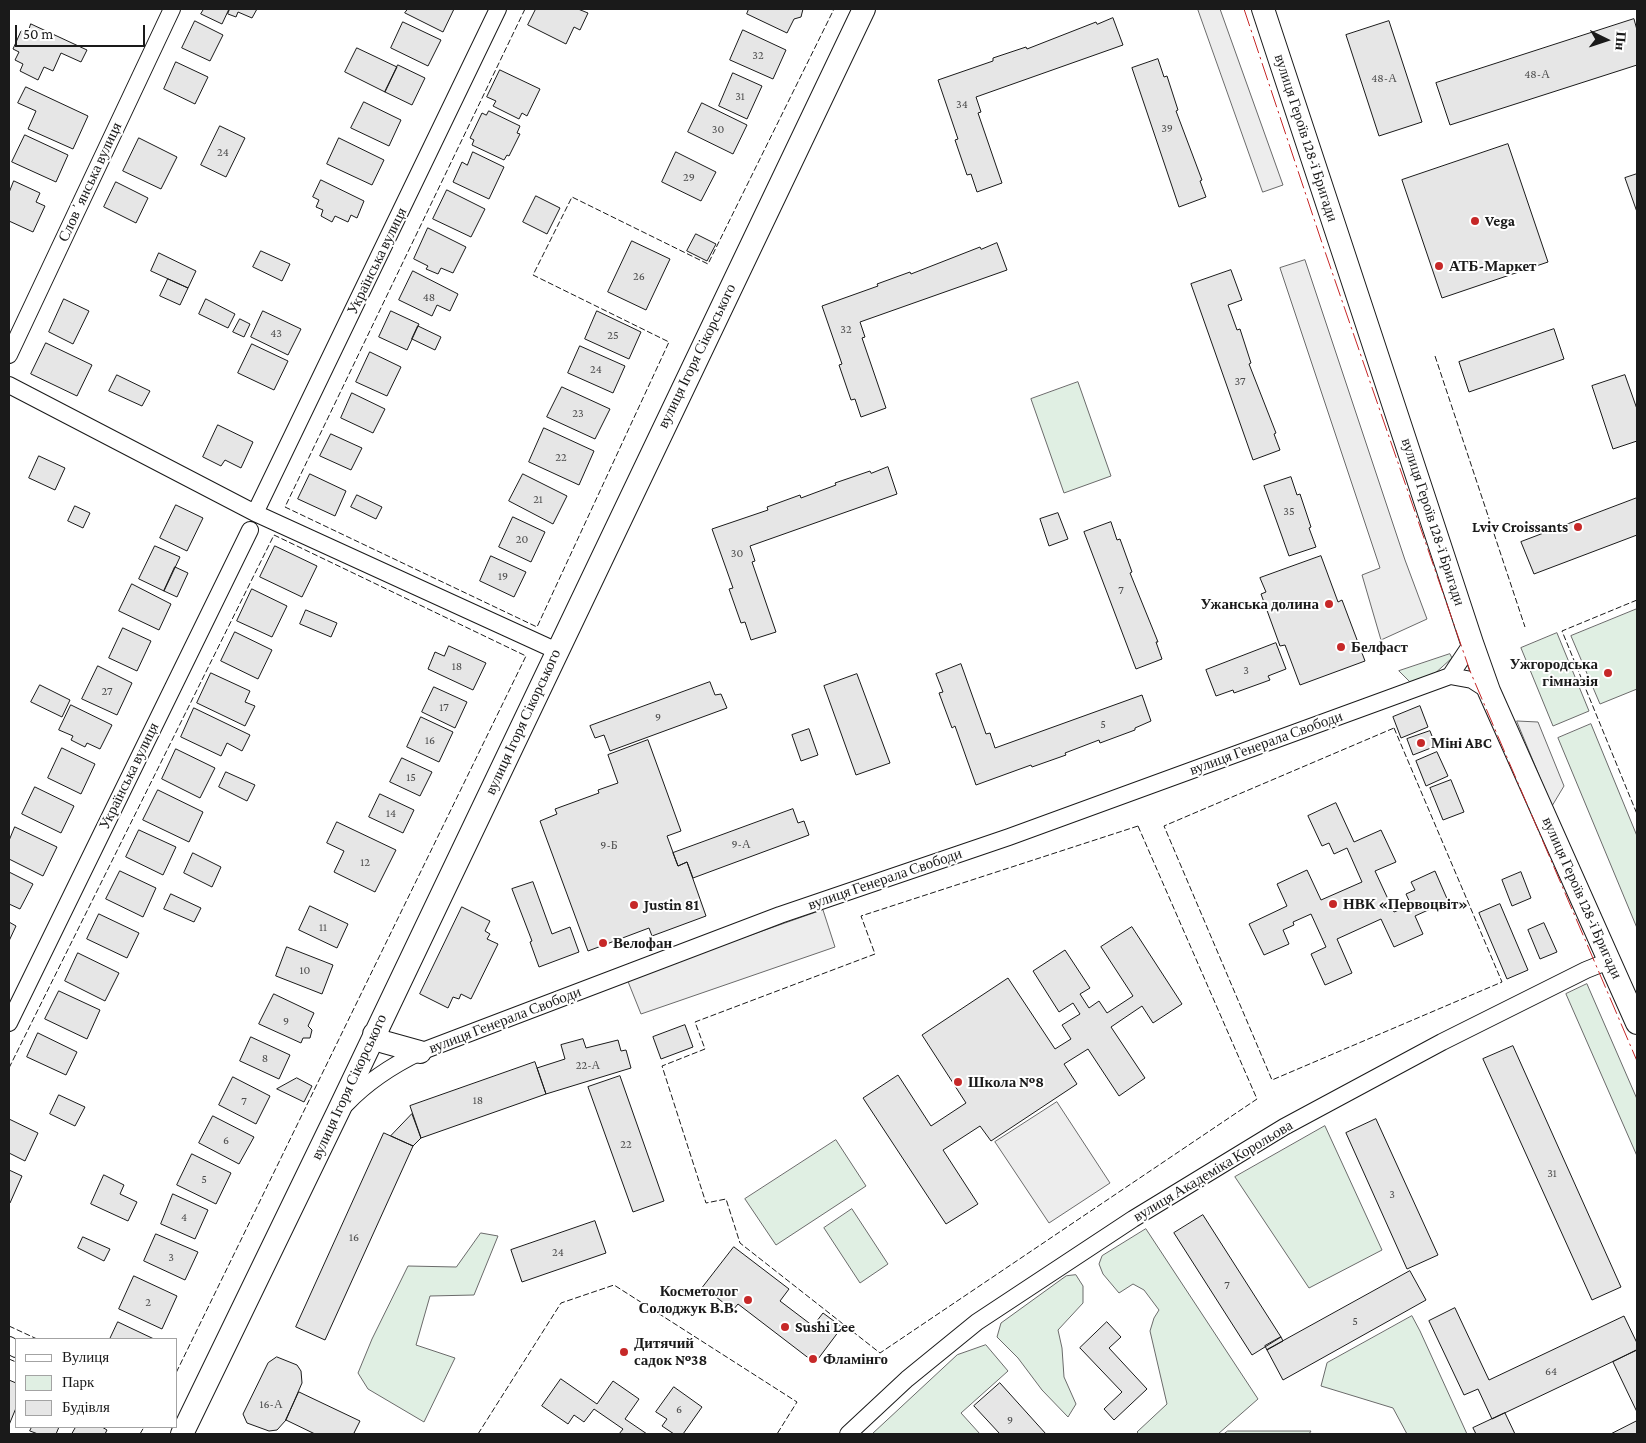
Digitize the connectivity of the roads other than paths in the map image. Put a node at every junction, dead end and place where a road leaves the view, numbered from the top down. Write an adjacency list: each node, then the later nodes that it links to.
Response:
1 (172, 9): 5 (street, Словʼянська вулиця)
2 (498, 9): 7 (street, Українська вулиця)
3 (864, 9): 10 (street, вулиця Ігоря Сікорського)
4 (1263, 9): 9 (street, вулиця Героїв 128-ї Бригади)
5 (9, 355)
6 (9, 385): 7 (street)
7 (255, 512): 10 (street)
8 (250, 530): 15 (street, Українська вулиця)
9 (1472, 643): 11 (street); 12 (street, вулиця Героїв 128-ї Бригади)
10 (557, 651): 16 (street, вулиця Ігоря Сікорського)
11 (1450, 676): 12 (street); 17 (street, вулиця Генерала Свободи)
12 (1490, 691): 13 (street, вулиця Героїв 128-ї Бригади)
13 (1611, 960): 14 (street, вулиця Героїв 128-ї Бригади); 20 (street, вулиця Академіка Корольова)
14 (1637, 1022)
15 (9, 1023)
16 (374, 1034): 17 (street); 18 (street, вулиця Ігоря Сікорського)
17 (420, 1052): 18 (street, вулиця Генерала Свободи)
18 (337, 1114): 19 (street, вулиця Ігоря Сікорського)
19 (182, 1432)
20 (848, 1434)

